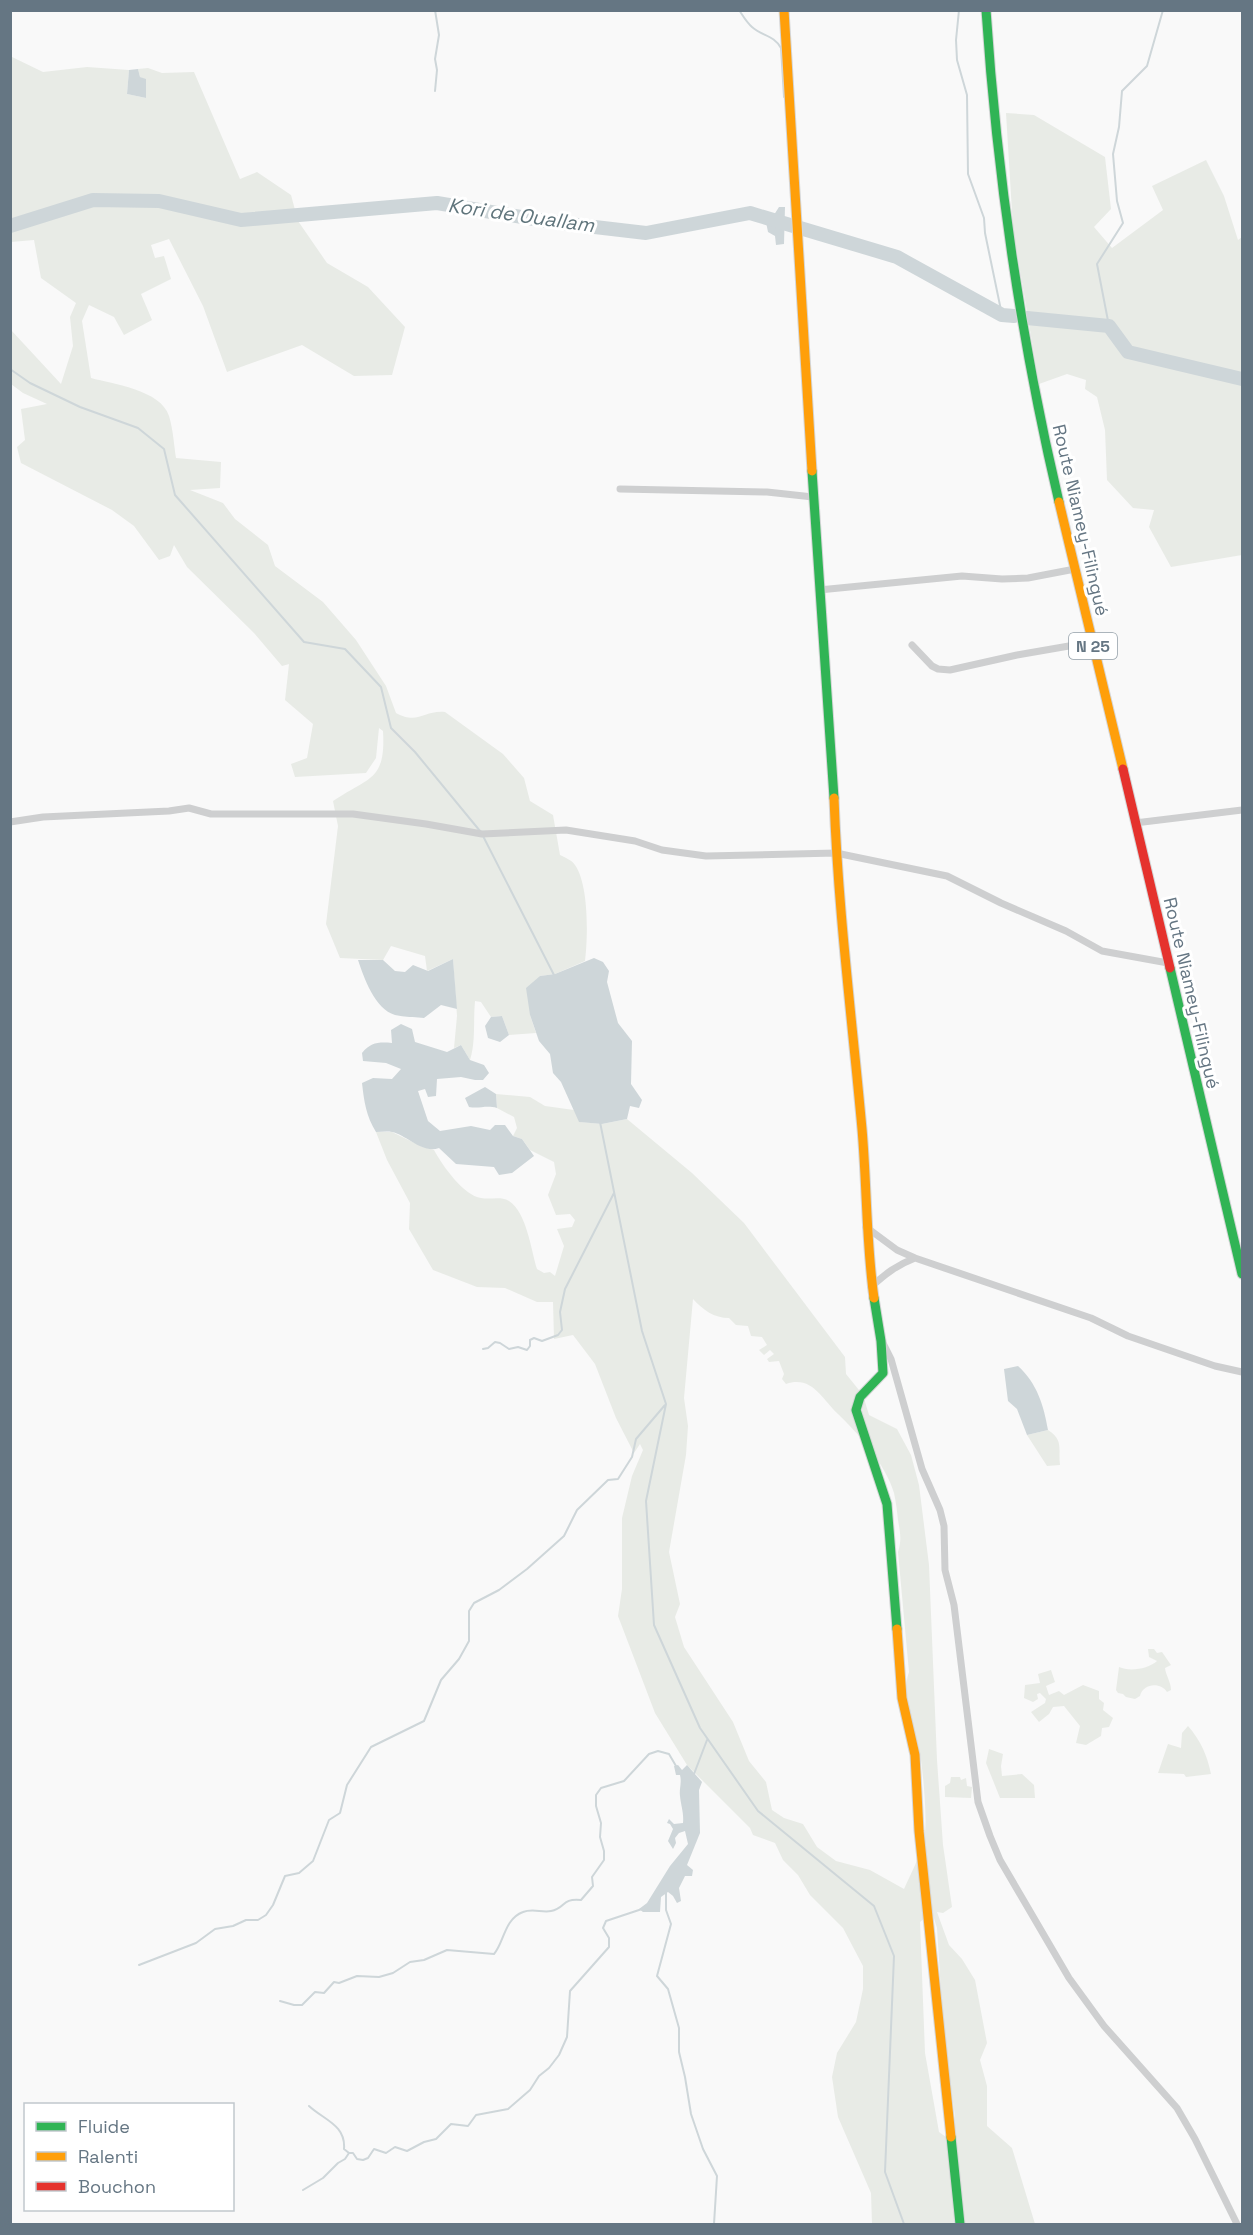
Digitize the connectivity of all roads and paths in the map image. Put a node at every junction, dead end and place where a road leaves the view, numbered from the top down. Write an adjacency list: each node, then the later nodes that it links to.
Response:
1 (784, 10): 4 (street)
2 (987, 10): 5 (street, Route Niamey-Filingué / N 25)
3 (620, 489): 4 (street)
4 (813, 497): 6 (street)
5 (1075, 569): 6 (street); 7 (street, Route Niamey-Filingué / N 25)
6 (819, 590): 12 (street)
7 (1092, 642): 8 (street); 11 (street, Route Niamey-Filingué / N 25)
8 (912, 645)
9 (1242, 810): 11 (street)
10 (11, 822): 12 (street)
11 (1135, 823): 13 (street, Route Niamey-Filingué / N 25)
12 (836, 853): 13 (street); 14 (street)
13 (1168, 963): 16 (street, Route Niamey-Filingué / N 25)
14 (866, 1227): 15 (street); 17 (street)
15 (915, 1258): 17 (street); 19 (street)
16 (1242, 1274)
17 (872, 1287): 18 (street)
18 (881, 1341): 20 (street); 21 (street)
19 (1242, 1372)
20 (960, 2224)
21 (1237, 2224)

